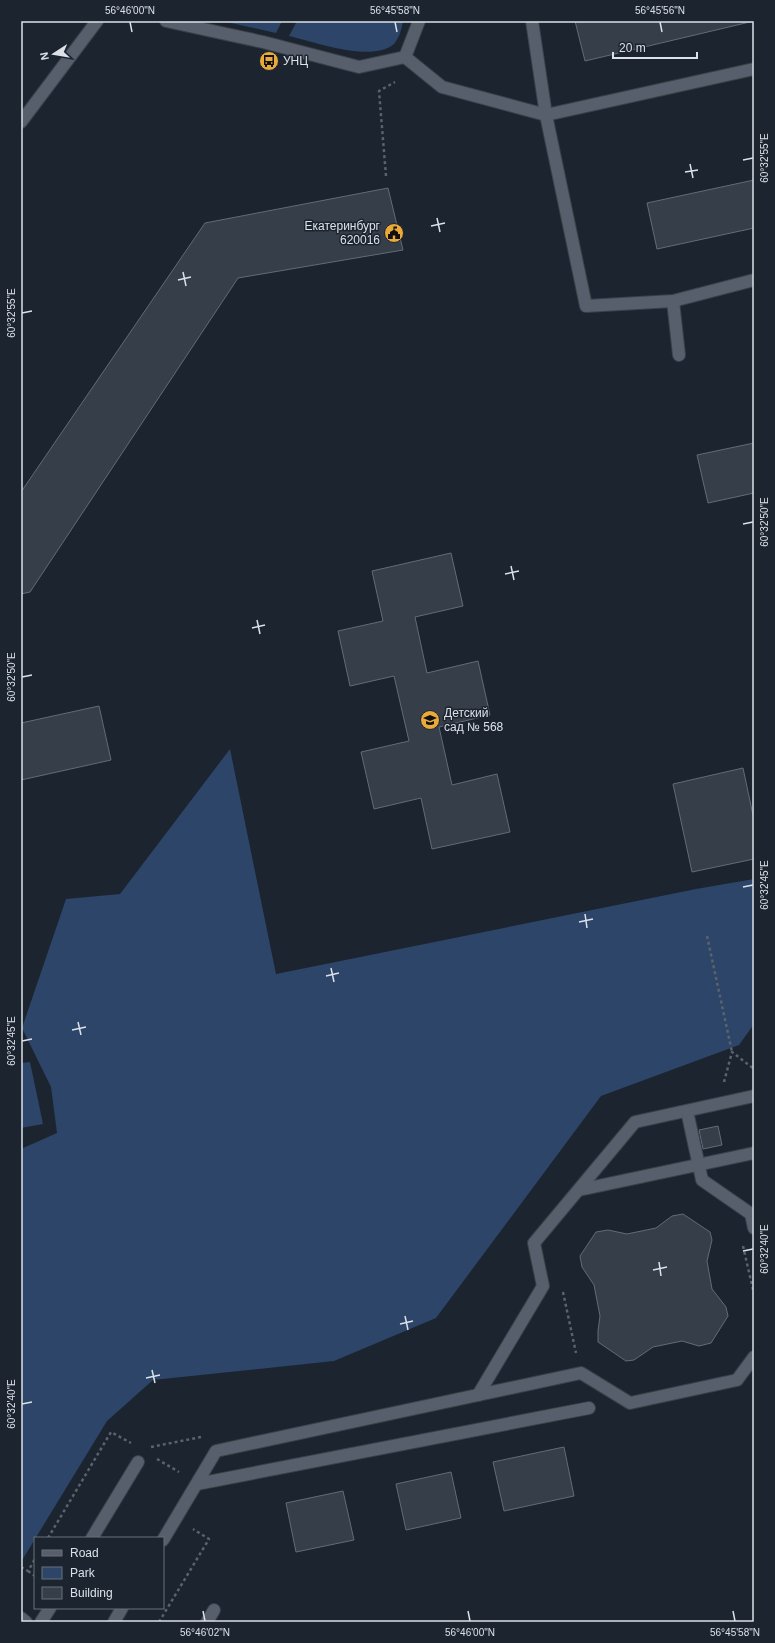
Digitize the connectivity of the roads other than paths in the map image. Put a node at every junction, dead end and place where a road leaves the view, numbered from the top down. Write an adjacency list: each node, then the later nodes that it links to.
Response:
1 (97, 21): 8 (street)
2 (166, 21): 5 (street)
3 (419, 21): 5 (street)
4 (532, 21): 7 (street)
5 (405, 57): 7 (street)
6 (754, 69): 7 (street)
7 (546, 115): 10 (street)
8 (21, 122)
9 (754, 280): 10 (street)
10 (673, 301): 11 (street)
11 (680, 355)
12 (754, 1096): 13 (street)
13 (687, 1111): 15 (street); 16 (street)
14 (754, 1153): 15 (street)
15 (698, 1164): 16 (street); 17 (street)
16 (579, 1190): 19 (street)
17 (754, 1228)
18 (754, 1357): 19 (street)
19 (478, 1395): 22 (street)
20 (589, 1408): 22 (street)
21 (138, 1462): 23 (street)
22 (197, 1484): 24 (street)
23 (93, 1537)
24 (164, 1538)
25 (49, 1609): 30 (street)
26 (121, 1609): 31 (street)
27 (214, 1610): 32 (street)
28 (21, 1618): 29 (street)
29 (26, 1622)
30 (41, 1622)
31 (114, 1622)
32 (207, 1622)

